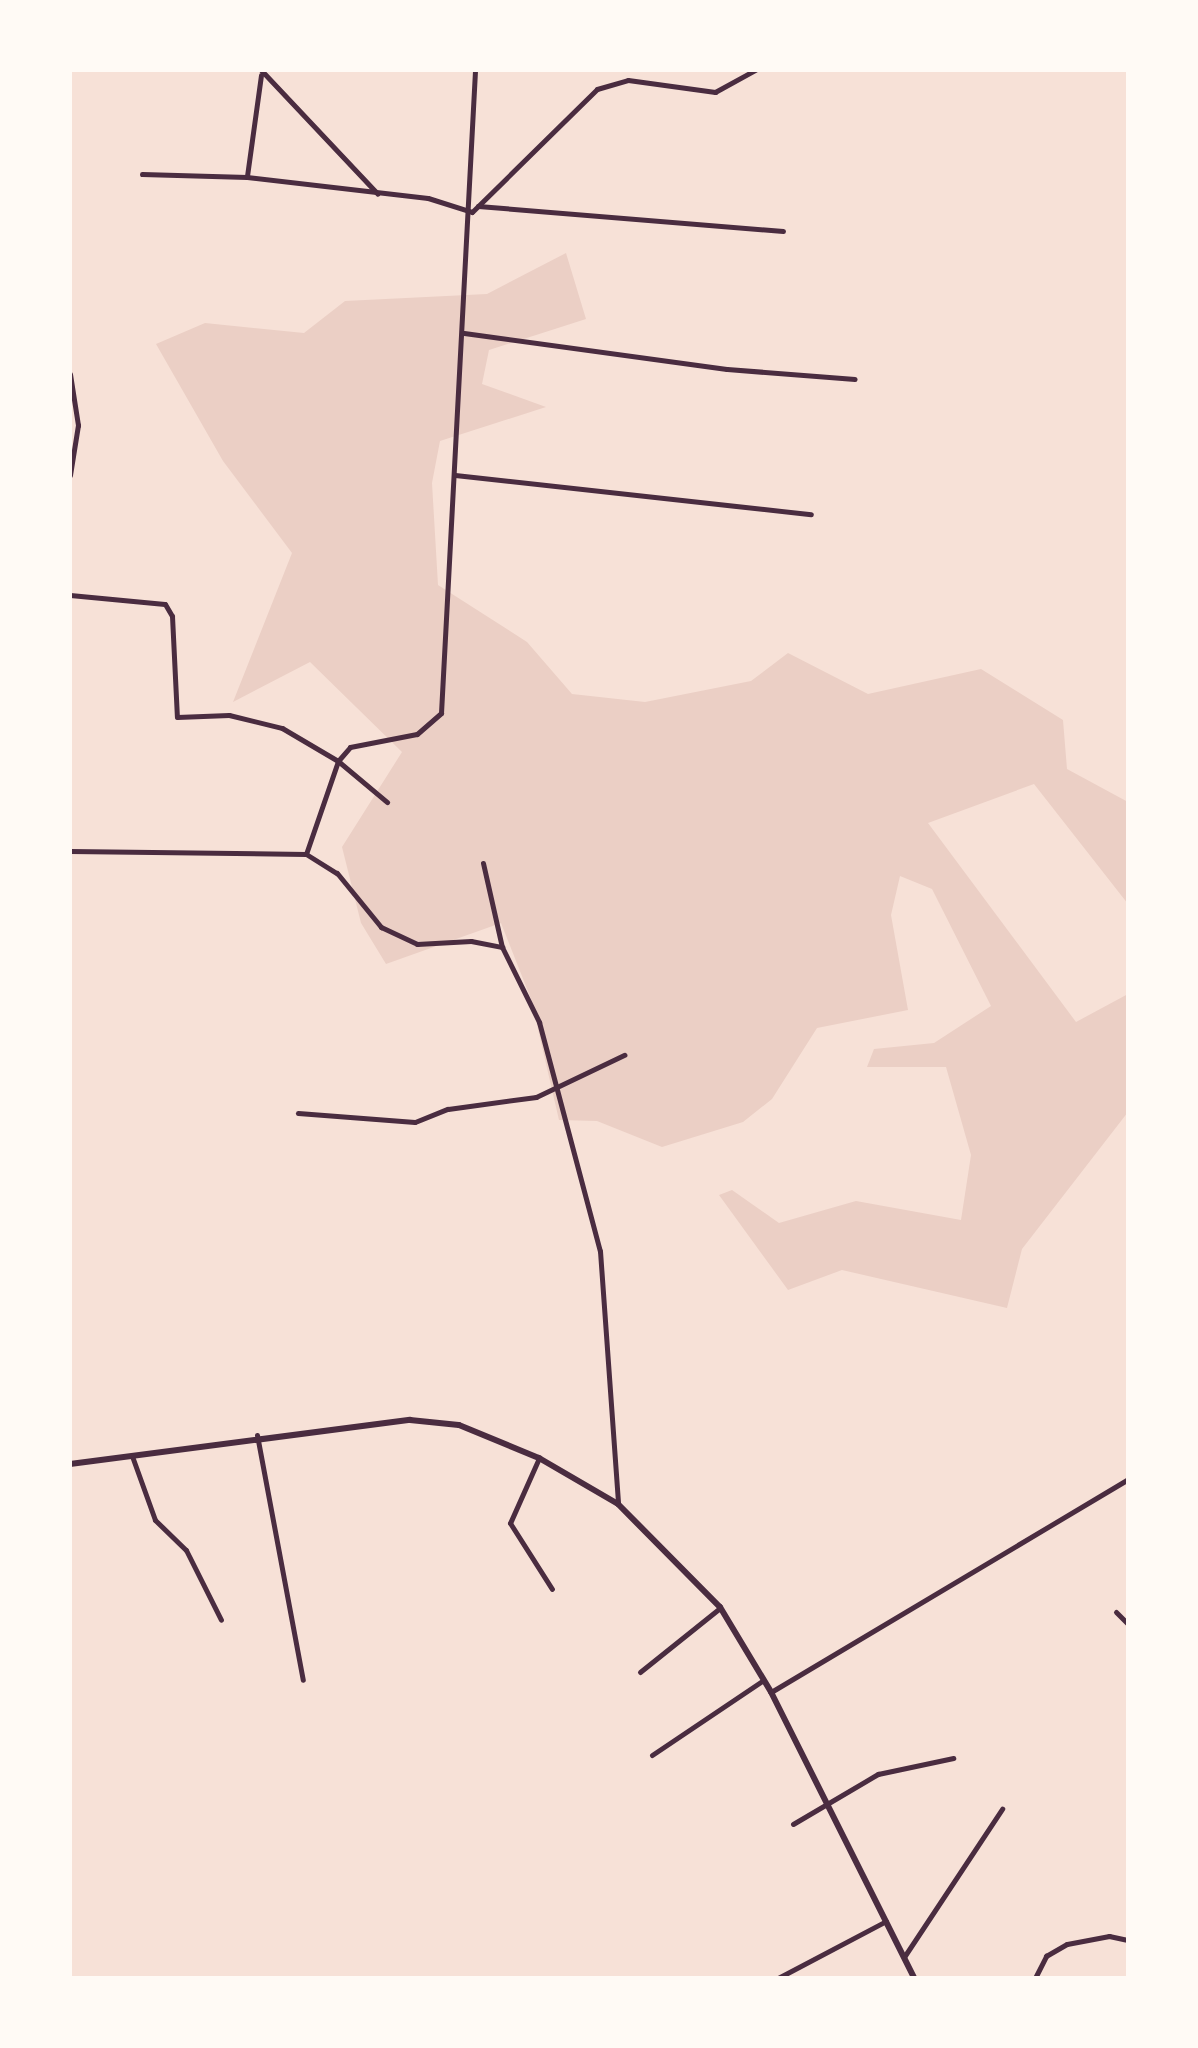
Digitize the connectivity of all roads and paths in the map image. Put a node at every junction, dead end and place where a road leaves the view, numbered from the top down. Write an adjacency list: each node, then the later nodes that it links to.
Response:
1 (475, 70): 8 (street)
2 (756, 70): 7 (street)
3 (261, 72): 5 (street); 6 (street)
4 (142, 174): 5 (street)
5 (246, 177): 6 (street)
6 (378, 194): 8 (street)
7 (478, 206): 8 (street); 9 (street)
8 (472, 212): 10 (street)
9 (782, 230)
10 (464, 333): 12 (street); 14 (street)
11 (70, 374): 13 (street)
12 (855, 379)
13 (70, 475)
14 (455, 475): 15 (street); 17 (street)
15 (812, 514)
16 (70, 595): 17 (street)
17 (338, 761): 18 (street); 20 (street)
18 (387, 802)
19 (70, 851): 20 (street)
20 (306, 854): 22 (street)
21 (483, 863): 22 (street)
22 (502, 948): 24 (street)
23 (624, 1055): 24 (street)
24 (555, 1084): 25 (street); 31 (street)
25 (298, 1113)
26 (257, 1435): 27 (street); 28 (street); 38 (street)
27 (132, 1456): 29 (street); 35 (street)
28 (539, 1458): 31 (street); 32 (street)
29 (70, 1464)
30 (1128, 1478): 40 (street)
31 (618, 1504): 33 (street)
32 (552, 1589)
33 (720, 1607): 37 (street); 39 (street)
34 (1116, 1612): 36 (street)
35 (220, 1620)
36 (1128, 1624)
37 (640, 1672)
38 (302, 1680)
39 (762, 1681): 40 (street); 41 (street)
40 (770, 1692): 43 (street)
41 (652, 1755)
42 (953, 1758): 43 (street)
43 (824, 1801): 45 (street); 46 (street)
44 (1002, 1809): 48 (street)
45 (793, 1824)
46 (886, 1921): 48 (street); 49 (street)
47 (1128, 1940): 51 (street)
48 (904, 1958): 50 (street)
49 (778, 1978)
50 (914, 1978)
51 (1034, 1978)

